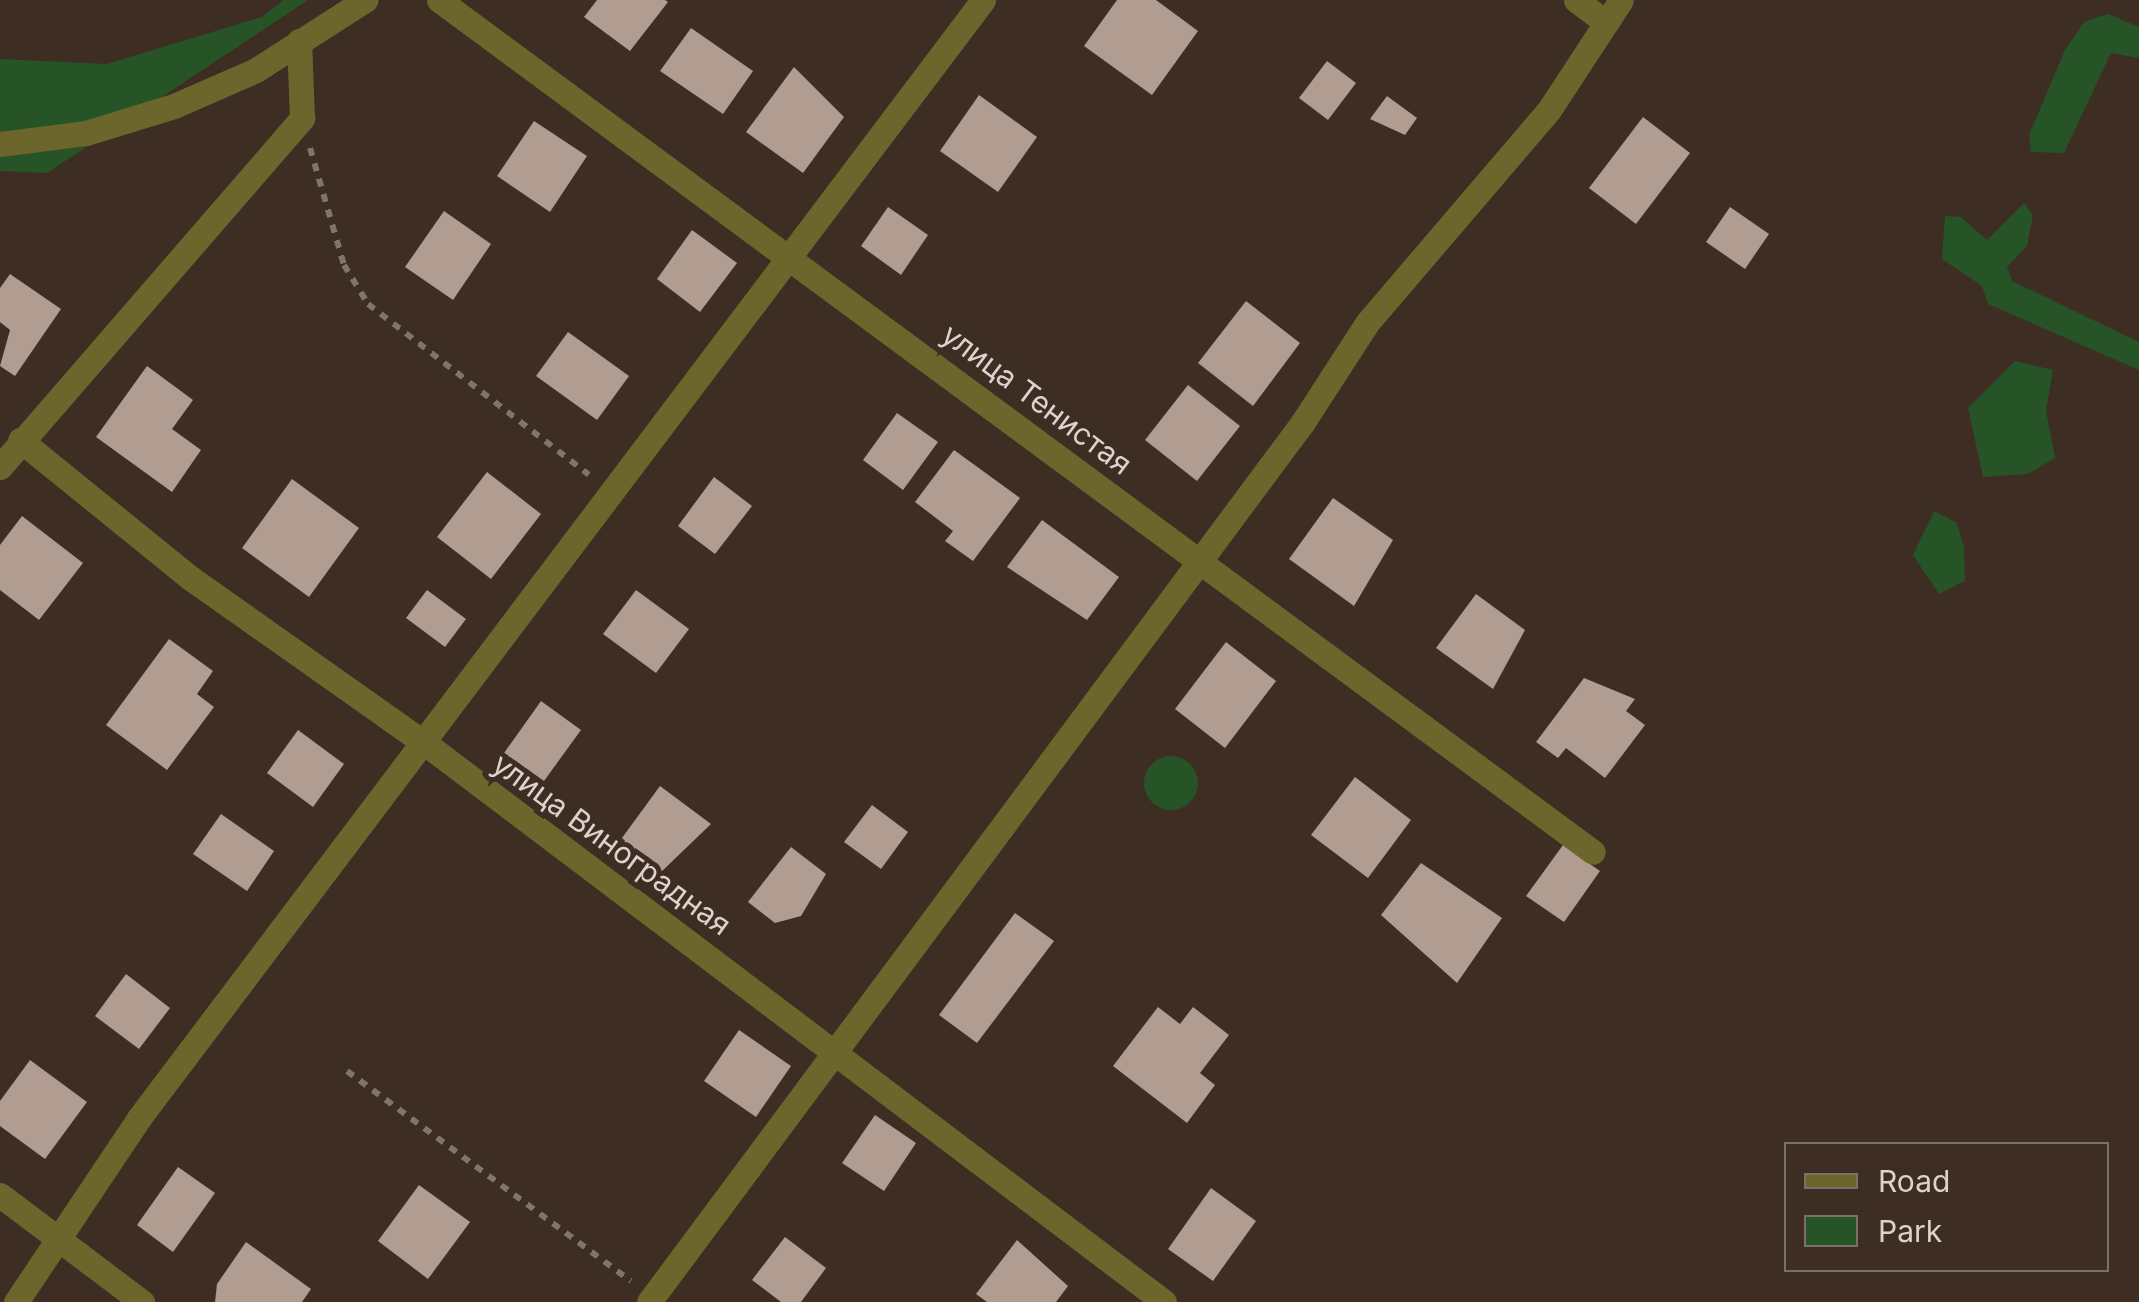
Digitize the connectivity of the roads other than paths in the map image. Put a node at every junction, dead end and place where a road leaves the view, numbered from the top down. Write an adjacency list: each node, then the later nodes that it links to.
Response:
1 (365, 0): 7 (street)
2 (439, 0): 9 (street, улица Тенистая)
3 (983, 0): 9 (street)
4 (1576, 0): 6 (street)
5 (1621, 0): 6 (street)
6 (1604, 20): 12 (street)
7 (299, 42): 8 (street); 10 (street)
8 (0, 144)
9 (792, 255): 12 (street, улица Тенистая); 13 (street)
10 (20, 440): 11 (street); 13 (street, улица Виноградная)
11 (0, 467)
12 (1198, 562): 14 (street, улица Тенистая); 15 (street)
13 (426, 744): 15 (street, улица Виноградная); 17 (street)
14 (1594, 852)
15 (832, 1056): 18 (street); 21 (street, улица Виноградная)
16 (0, 1196): 17 (street)
17 (61, 1240): 19 (street); 20 (street)
18 (651, 1299)
19 (16, 1302)
20 (142, 1302)
21 (1164, 1302)

